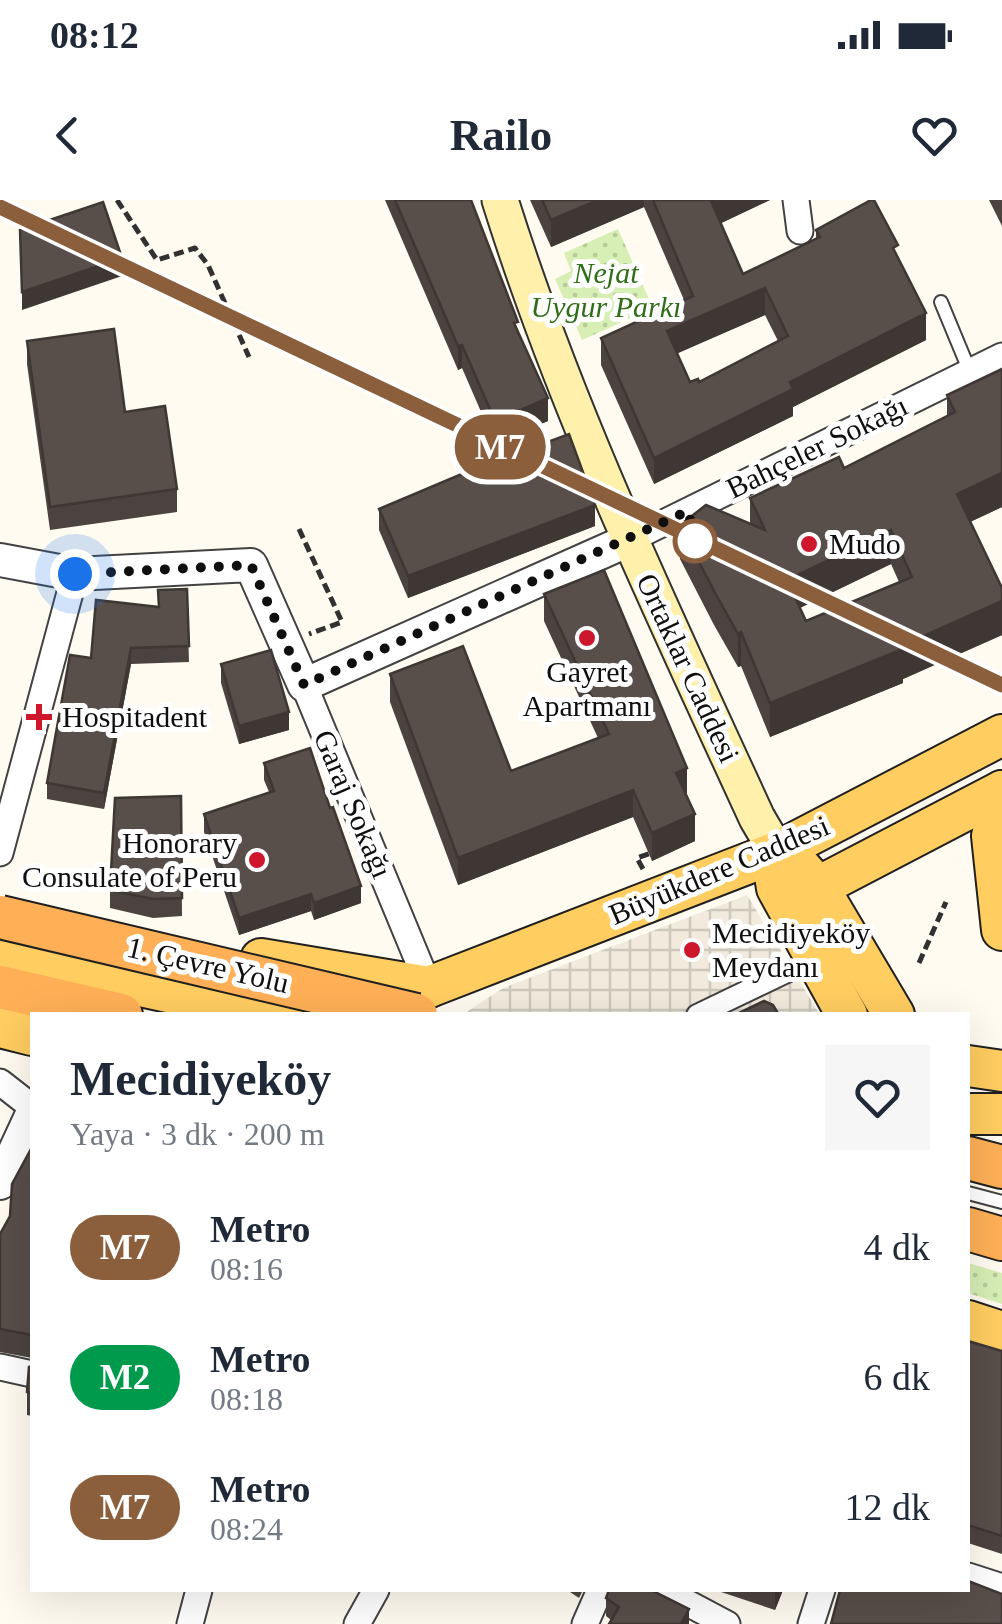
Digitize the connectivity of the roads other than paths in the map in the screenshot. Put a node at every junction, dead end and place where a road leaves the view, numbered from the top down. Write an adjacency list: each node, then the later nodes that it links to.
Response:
1 (500, 200): 7 (main road, Ortaklar Caddesi)
2 (796, 200): 3 (street)
3 (800, 231)
4 (941, 302): 6 (lane)
5 (1002, 356): 6 (street, Bahçeler Sokağı)
6 (970, 372): 7 (street, Bahçeler Sokağı)
7 (629, 540): 10 (street, Bahçeler Sokağı); 13 (main road, Ortaklar Caddesi)
8 (0, 560): 9 (street)
9 (75, 574): 10 (street, Garaj Sokağı); 14 (street)
10 (304, 685): 22 (street, Garaj Sokağı)
11 (1002, 735): 13 (main road, Büyükdere Caddesi)
12 (1002, 791): 15 (main road, Büyükdere Caddesi); 18 (main road)
13 (776, 852): 15 (main road); 22 (main road, Büyükdere Caddesi); 28 (main road)
14 (0, 853)
15 (818, 887): 29 (main road)
16 (0, 906): 22 (main road)
17 (0, 917): 22 (highway, 1. Çevre Yolu, bridge)
18 (1002, 930)
19 (0, 958): 24 (lane); 25 (main road)
20 (791, 970): 27 (street)
21 (0, 987): 23 (highway)
22 (423, 1006): 26 (main road, Büyükdere Caddesi)
23 (108, 1012)
24 (251, 1012)
25 (288, 1012)
26 (366, 1012)
27 (703, 1012)
28 (845, 1012)
29 (892, 1012)
30 (0, 1027): 31 (main road)
31 (30, 1034)
32 (970, 1066): 33 (main road)
33 (1002, 1072)
34 (0, 1082): 35 (street)
35 (30, 1108)
36 (30, 1111): 40 (street)
37 (970, 1114): 38 (main road)
38 (1002, 1114)
39 (30, 1115): 42 (street)
40 (0, 1127)
41 (978, 1169): 43 (lane)
42 (0, 1183)
43 (1002, 1202)
44 (970, 1231): 45 (highway)
45 (1002, 1240)
46 (0, 1368): 47 (street)
47 (30, 1374)
48 (970, 1577): 49 (street)
49 (1002, 1587)
50 (199, 1592): 55 (street)
51 (375, 1592): 56 (street)
52 (599, 1592): 57 (street)
53 (666, 1592): 58 (street)
54 (821, 1592): 59 (street)
55 (190, 1624)
56 (356, 1624)
57 (585, 1624)
58 (727, 1624)
59 (811, 1624)

